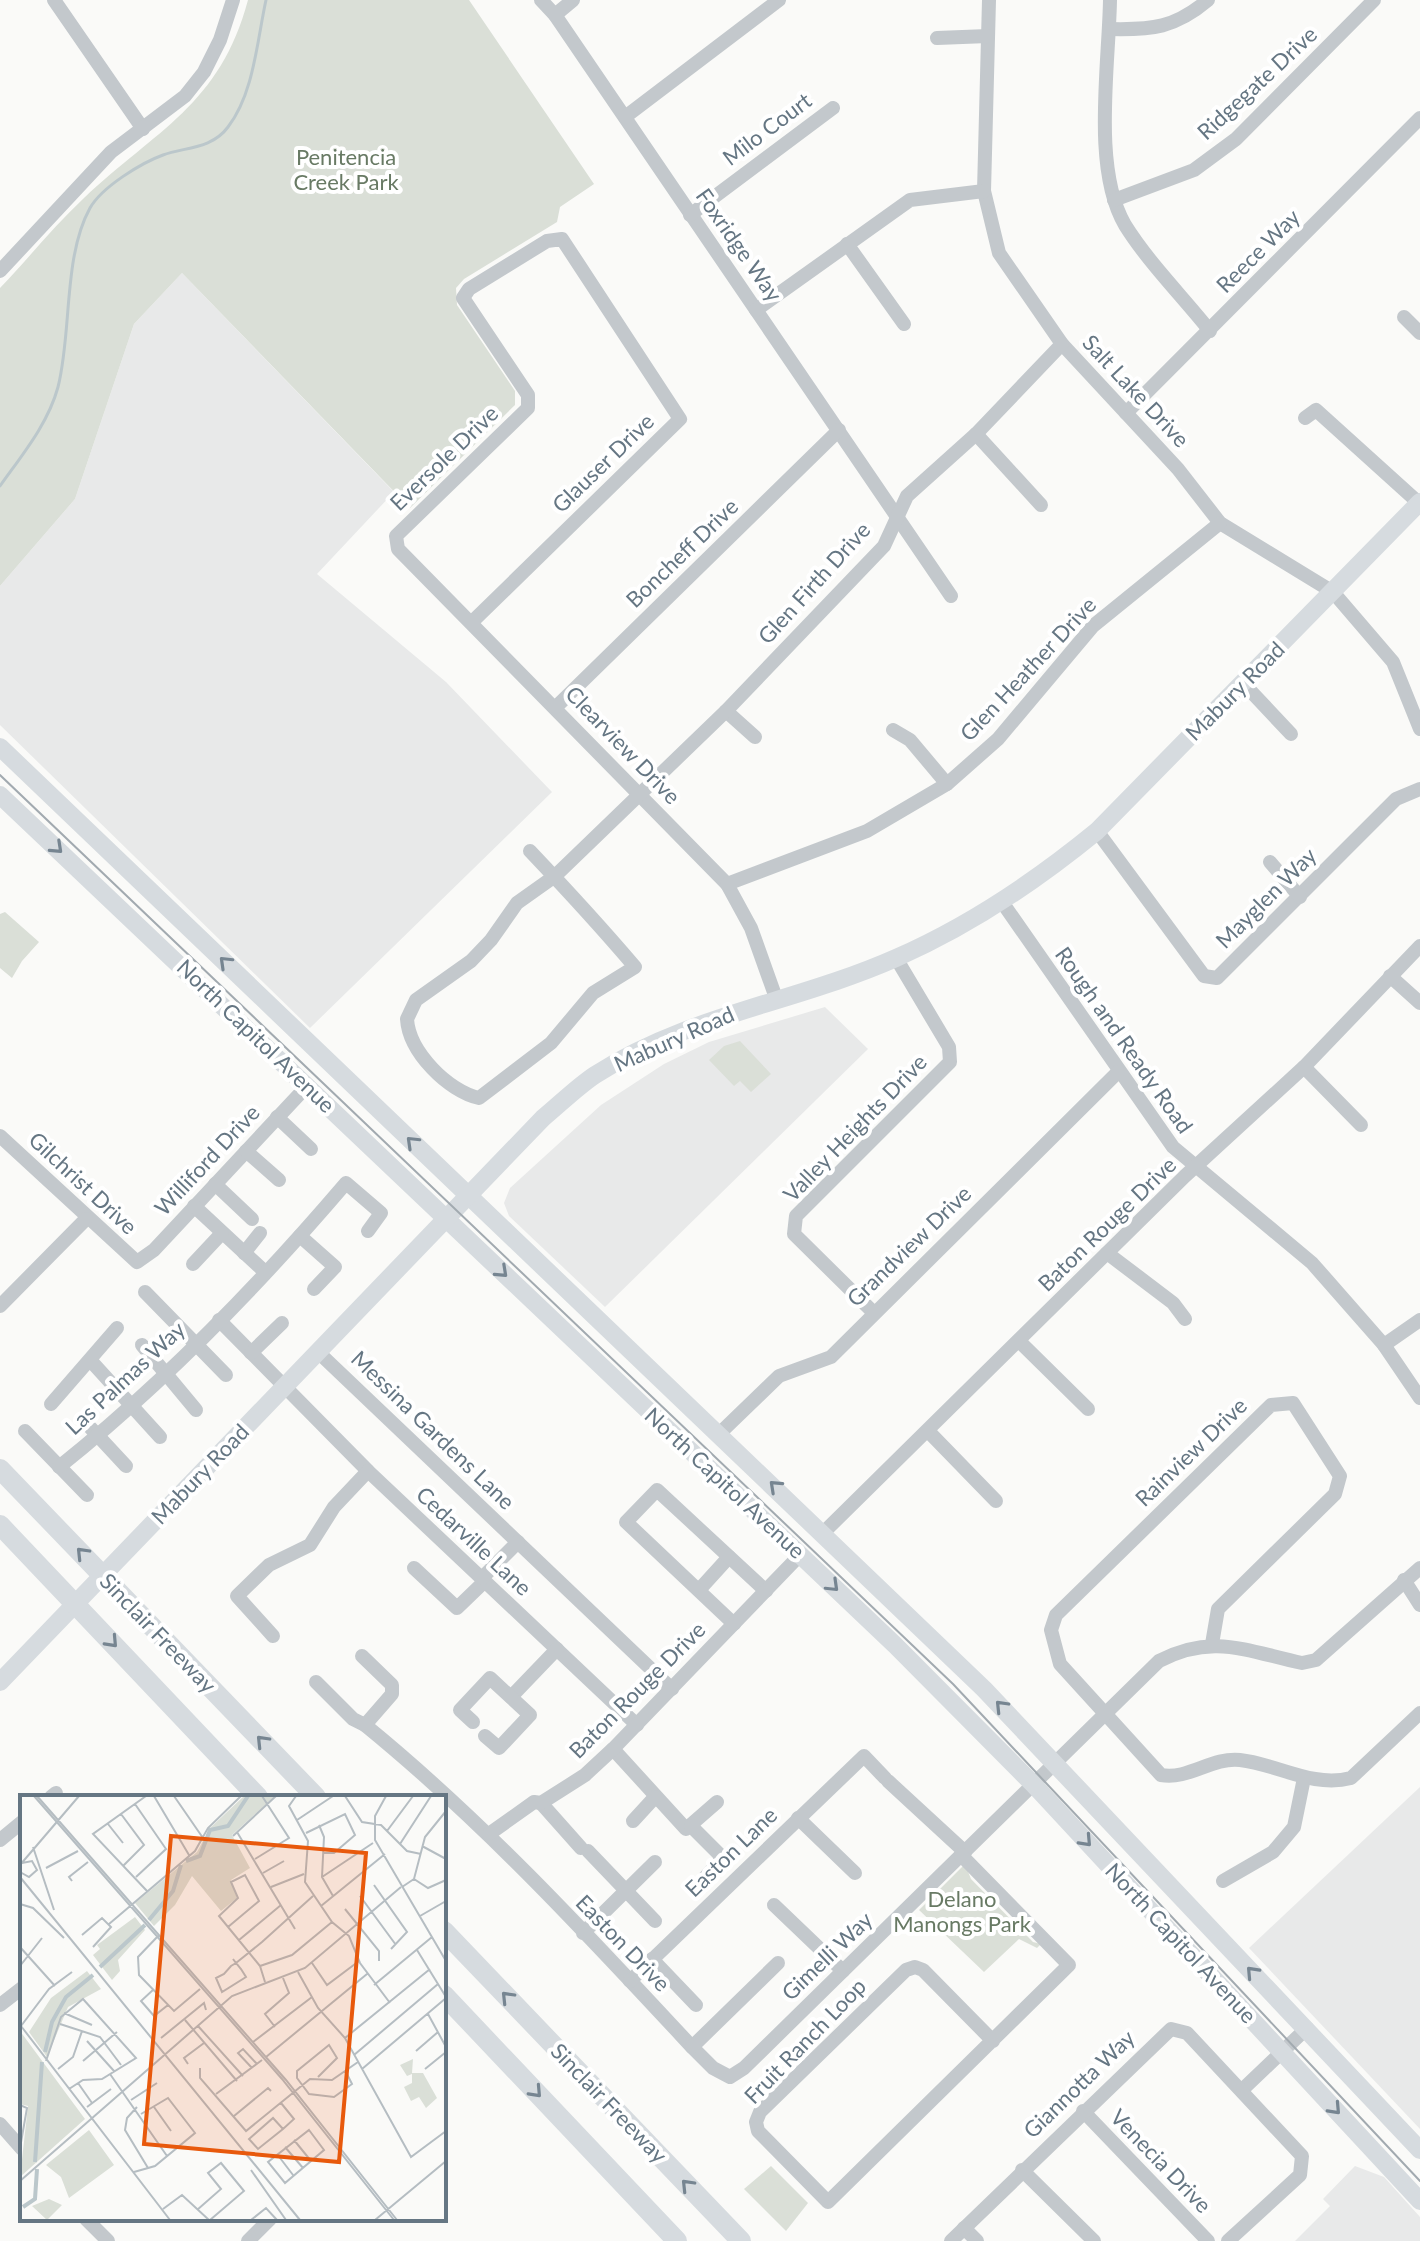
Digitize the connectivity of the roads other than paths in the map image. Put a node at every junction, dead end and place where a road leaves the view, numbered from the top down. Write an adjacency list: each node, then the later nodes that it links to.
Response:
1 (54, 0): 17 (street)
2 (233, 0): 17 (street)
3 (541, 0): 10 (street, Foxridge Way)
4 (573, 0): 10 (street)
5 (779, 0): 15 (street)
6 (989, 0): 12 (street, Salt Lake Drive)
7 (1110, 0): 11 (street)
8 (1208, 0): 11 (street)
9 (1374, 0): 19 (street, Ridgegate Drive)
10 (555, 15): 15 (street, Foxridge Way)
11 (1110, 29): 19 (street)
12 (988, 36): 13 (street); 18 (street, Salt Lake Drive)
13 (937, 38)
14 (833, 108): 20 (street, Milo Court)
15 (625, 117): 20 (street, Foxridge Way)
16 (1420, 118): 27 (street, Reece Way)
17 (143, 129): 23 (street)
18 (984, 191): 22 (street); 29 (street, Salt Lake Drive)
19 (1114, 200): 27 (street)
20 (690, 215): 24 (street, Foxridge Way)
21 (562, 239): 38 (street, Eversole Drive); 41 (street, Glauser Drive)
22 (847, 244): 24 (street); 26 (street)
23 (0, 271)
24 (756, 310): 32 (street, Foxridge Way)
25 (1404, 317): 28 (street)
26 (904, 324)
27 (1210, 331): 30 (street, Reece Way)
28 (1420, 333)
29 (1062, 344): 30 (street, Salt Lake Drive); 33 (street, Glen Firth Drive)
30 (1126, 413): 37 (street, Salt Lake Drive)
31 (1305, 418): 34 (street)
32 (839, 430): 36 (street, Foxridge Way); 43 (street, Boncheff Drive)
33 (976, 434): 35 (street); 36 (street, Glen Firth Drive)
34 (1420, 503): 39 (main road, Mabury Road)
35 (1041, 505)
36 (896, 519): 40 (street, Foxridge Way); 44 (street, Glen Firth Drive)
37 (1220, 523): 39 (street, Salt Lake Drive); 50 (street, Glen Heather Drive)
38 (398, 549): 41 (street, Clearview Drive)
39 (1333, 592): 42 (main road, Mabury Road); 45 (street, Salt Lake Drive)
40 (951, 596)
41 (472, 622): 43 (street, Clearview Drive)
42 (1243, 683): 47 (street); 54 (main road, Mabury Road)
43 (556, 707): 52 (street, Clearview Drive)
44 (726, 711): 48 (street); 52 (street, Glen Firth Drive)
45 (1420, 729)
46 (893, 730): 50 (street)
47 (1291, 734)
48 (755, 737)
49 (0, 747): 77 (main road, North Capitol Avenue, one-way to 49)
50 (947, 784): 58 (street, Glen Heather Drive)
51 (1420, 789): 59 (street, Mayglen Way)
52 (639, 794): 57 (street, Glen Firth Drive); 58 (street, Clearview Drive)
53 (0, 795): 68 (main road, North Capitol Avenue, one-way to 68)
54 (1097, 831): 59 (street, Mayglen Way); 60 (main road, Mabury Road)
55 (530, 851): 57 (street)
56 (1270, 862): 59 (street)
57 (555, 876): 57 (street, Glen Firth Drive)
58 (727, 884): 64 (street, Clearview Drive)
59 (1300, 897)
60 (1002, 902): 62 (main road, Mabury Road); 67 (street, Rough and Ready Road)
61 (1420, 946): 63 (street, Baton Rouge Drive)
62 (896, 958): 64 (main road, Mabury Road); 94 (street, Valley Heights Drive)
63 (1390, 976): 65 (street); 66 (street, Baton Rouge Drive)
64 (776, 998): 77 (main road, Mabury Road)
65 (1420, 1003)
66 (1304, 1067): 70 (street); 74 (street, Baton Rouge Drive)
67 (1118, 1072): 74 (street, Rough and Ready Road); 94 (street, Grandview Drive)
68 (308, 1085): 69 (street, Williford Drive); 81 (main road, North Capitol Avenue)
69 (277, 1117): 72 (street); 73 (street, Williford Drive)
70 (1361, 1125)
71 (0, 1136): 79 (street, Gilchrist Drive)
72 (311, 1149)
73 (246, 1151): 75 (street); 76 (street, Williford Drive)
74 (1195, 1168): 87 (street, Baton Rouge Drive); 103 (street, Rough and Ready Road)
75 (279, 1180)
76 (215, 1184): 78 (street, Williford Drive); 80 (street)
77 (469, 1195): 81 (main road, Mabury Road); 118 (main road, North Capitol Avenue)
78 (194, 1206): 83 (street); 88 (street, Williford Drive)
79 (86, 1219): 88 (street, Gilchrist Drive); 93 (street)
80 (252, 1219)
81 (445, 1219): 104 (main road, Mabury Road); 129 (main road, North Capitol Avenue, one-way to 129)
82 (368, 1231): 85 (street, Las Palmas Way)
83 (222, 1233): 86 (street); 89 (street)
84 (260, 1233): 86 (street)
85 (300, 1236): 90 (street, Las Palmas Way); 91 (street)
86 (244, 1253): 90 (street)
87 (1107, 1253): 95 (street); 101 (street, Baton Rouge Drive)
88 (137, 1262)
89 (193, 1264)
90 (264, 1271): 96 (street, Las Palmas Way)
91 (314, 1289)
92 (145, 1292): 100 (street)
93 (0, 1306)
94 (873, 1312): 118 (street, Grandview Drive)
95 (1185, 1319)
96 (219, 1320): 100 (street, Las Palmas Way); 105 (street, Las Palmas Way)
97 (1420, 1320): 103 (street)
98 (282, 1323): 105 (street)
99 (117, 1328): 106 (street)
100 (197, 1341): 107 (street, Las Palmas Way); 108 (street)
101 (1020, 1342): 113 (street); 117 (street, Baton Rouge Drive)
102 (142, 1345): 107 (street)
103 (1384, 1345): 110 (street, Rough and Ready Road)
104 (317, 1351): 109 (main road, Mabury Road); 128 (street, Messina Gardens Lane)
105 (251, 1353): 109 (street, Las Palmas Way)
106 (91, 1361): 111 (street); 112 (street)
107 (167, 1375): 112 (street, Las Palmas Way); 114 (street)
108 (226, 1375)
109 (284, 1386): 123 (street, Cedarville Lane); 143 (main road, Mabury Road)
110 (1420, 1398)
111 (51, 1404)
112 (133, 1406): 115 (street, Las Palmas Way); 119 (street)
113 (1088, 1409)
114 (196, 1410)
115 (92, 1430): 120 (street); 121 (street, Las Palmas Way)
116 (25, 1431): 121 (street, Las Palmas Way)
117 (928, 1431): 125 (street); 127 (street, Baton Rouge Drive)
118 (720, 1433): 127 (main road, North Capitol Avenue, one-way to 118)
119 (160, 1437)
120 (126, 1466)
121 (59, 1467): 124 (street, Las Palmas Way)
122 (0, 1469): 158 (highway, Sinclair Freeway, one-way to 122)
123 (368, 1471): 133 (street, Cedarville Lane); 139 (street)
124 (87, 1495)
125 (996, 1501)
126 (0, 1525): 157 (highway, Sinclair Freeway, one-way to 157)
127 (824, 1532): 154 (main road, North Capitol Avenue, one-way to 127)
128 (518, 1542): 133 (street, Messina Gardens Lane); 145 (street, Messina Gardens Lane)
129 (800, 1555): 136 (street, Baton Rouge Drive); 156 (main road, North Capitol Avenue, one-way to 156)
130 (729, 1557): 135 (street); 135 (street); 136 (street)
131 (414, 1568): 133 (street, Messina Gardens Lane)
132 (1420, 1568): 134 (street)
133 (484, 1580): 141 (street, Cedarville Lane)
134 (1404, 1580): 137 (street); 140 (street)
135 (699, 1590): 138 (street)
136 (766, 1591): 138 (street, Baton Rouge Drive)
137 (1420, 1605)
138 (734, 1624): 145 (street, Baton Rouge Drive)
139 (273, 1636)
140 (1212, 1644): 148 (street, Gimelli Way); 148 (street, Rainview Drive)
141 (557, 1649): 146 (street); 151 (street, Cedarville Lane)
142 (362, 1656): 150 (street)
143 (0, 1682)
144 (316, 1682): 150 (street, Easton Drive)
145 (672, 1689): 151 (street, Baton Rouge Drive)
146 (511, 1697): 149 (street); 152 (street)
147 (1420, 1713): 155 (street)
148 (1105, 1715): 154 (street, Gimelli Way); 155 (street)
149 (473, 1722)
150 (365, 1725): 166 (street, Easton Drive)
151 (637, 1725): 153 (street, Baton Rouge Drive)
152 (485, 1736)
153 (613, 1749): 159 (street); 161 (street, Baton Rouge Drive)
154 (1056, 1762): 156 (street, Gimelli Way); 186 (main road, North Capitol Avenue, one-way to 154)
155 (1304, 1778): 171 (street)
156 (1033, 1784): 168 (street, Gimelli Way); 189 (main road, North Capitol Avenue, one-way to 189)
157 (256, 1795)
158 (314, 1795)
159 (655, 1797): 163 (street); 165 (street)
160 (717, 1802): 165 (street)
161 (541, 1803): 166 (street, Baton Rouge Drive); 173 (street)
162 (798, 1818): 168 (street, Easton Lane); 170 (street); 178 (street, Easton Lane)
163 (633, 1821)
164 (20, 1824): 167 (street)
165 (691, 1826): 172 (street)
166 (489, 1834): 177 (street, Easton Drive)
167 (0, 1840)
168 (963, 1853): 180 (street, Gimelli Way); 187 (street)
169 (655, 1862): 173 (street)
170 (855, 1873)
171 (1223, 1881)
172 (699, 1884)
173 (625, 1889): 175 (street); 177 (street)
174 (774, 1905): 180 (street)
175 (655, 1921)
176 (446, 1933): 204 (highway, Sinclair Freeway, one-way to 176)
177 (583, 1933): 181 (street, Easton Drive)
178 (652, 1959): 181 (street, Easton Lane); 185 (street)
179 (778, 1963): 188 (street)
180 (843, 1971): 190 (street, Gimelli Way)
181 (630, 1981): 188 (street, Easton Drive)
182 (20, 1990): 184 (street)
183 (446, 1997): 203 (highway, Sinclair Freeway, one-way to 203)
184 (0, 2005)
185 (696, 2005)
186 (1307, 2028): 189 (street); 195 (main road, North Capitol Avenue)
187 (993, 2041): 187 (street, Fruit Ranch Loop)
188 (692, 2047): 190 (street, Easton Drive)
189 (1283, 2052): 191 (street); 197 (main road, North Capitol Avenue, one-way to 197)
190 (730, 2077)
191 (1242, 2090): 192 (street, Giannotta Way); 209 (street, Giannotta Way)
192 (1083, 2111): 196 (street, Giannotta Way); 208 (street, Venecia Drive)
193 (0, 2124): 194 (street)
194 (20, 2147)
195 (1420, 2150)
196 (1022, 2170): 200 (street, Giannotta Way); 207 (street)
197 (1420, 2201)
198 (88, 2221): 201 (street)
199 (268, 2221): 202 (street)
200 (964, 2228): 205 (street, Giannotta Way); 206 (street)
201 (108, 2241)
202 (248, 2241)
203 (677, 2241)
204 (741, 2241)
205 (951, 2241)
206 (977, 2241)
207 (1094, 2241)
208 (1208, 2241)
209 (1228, 2241)

